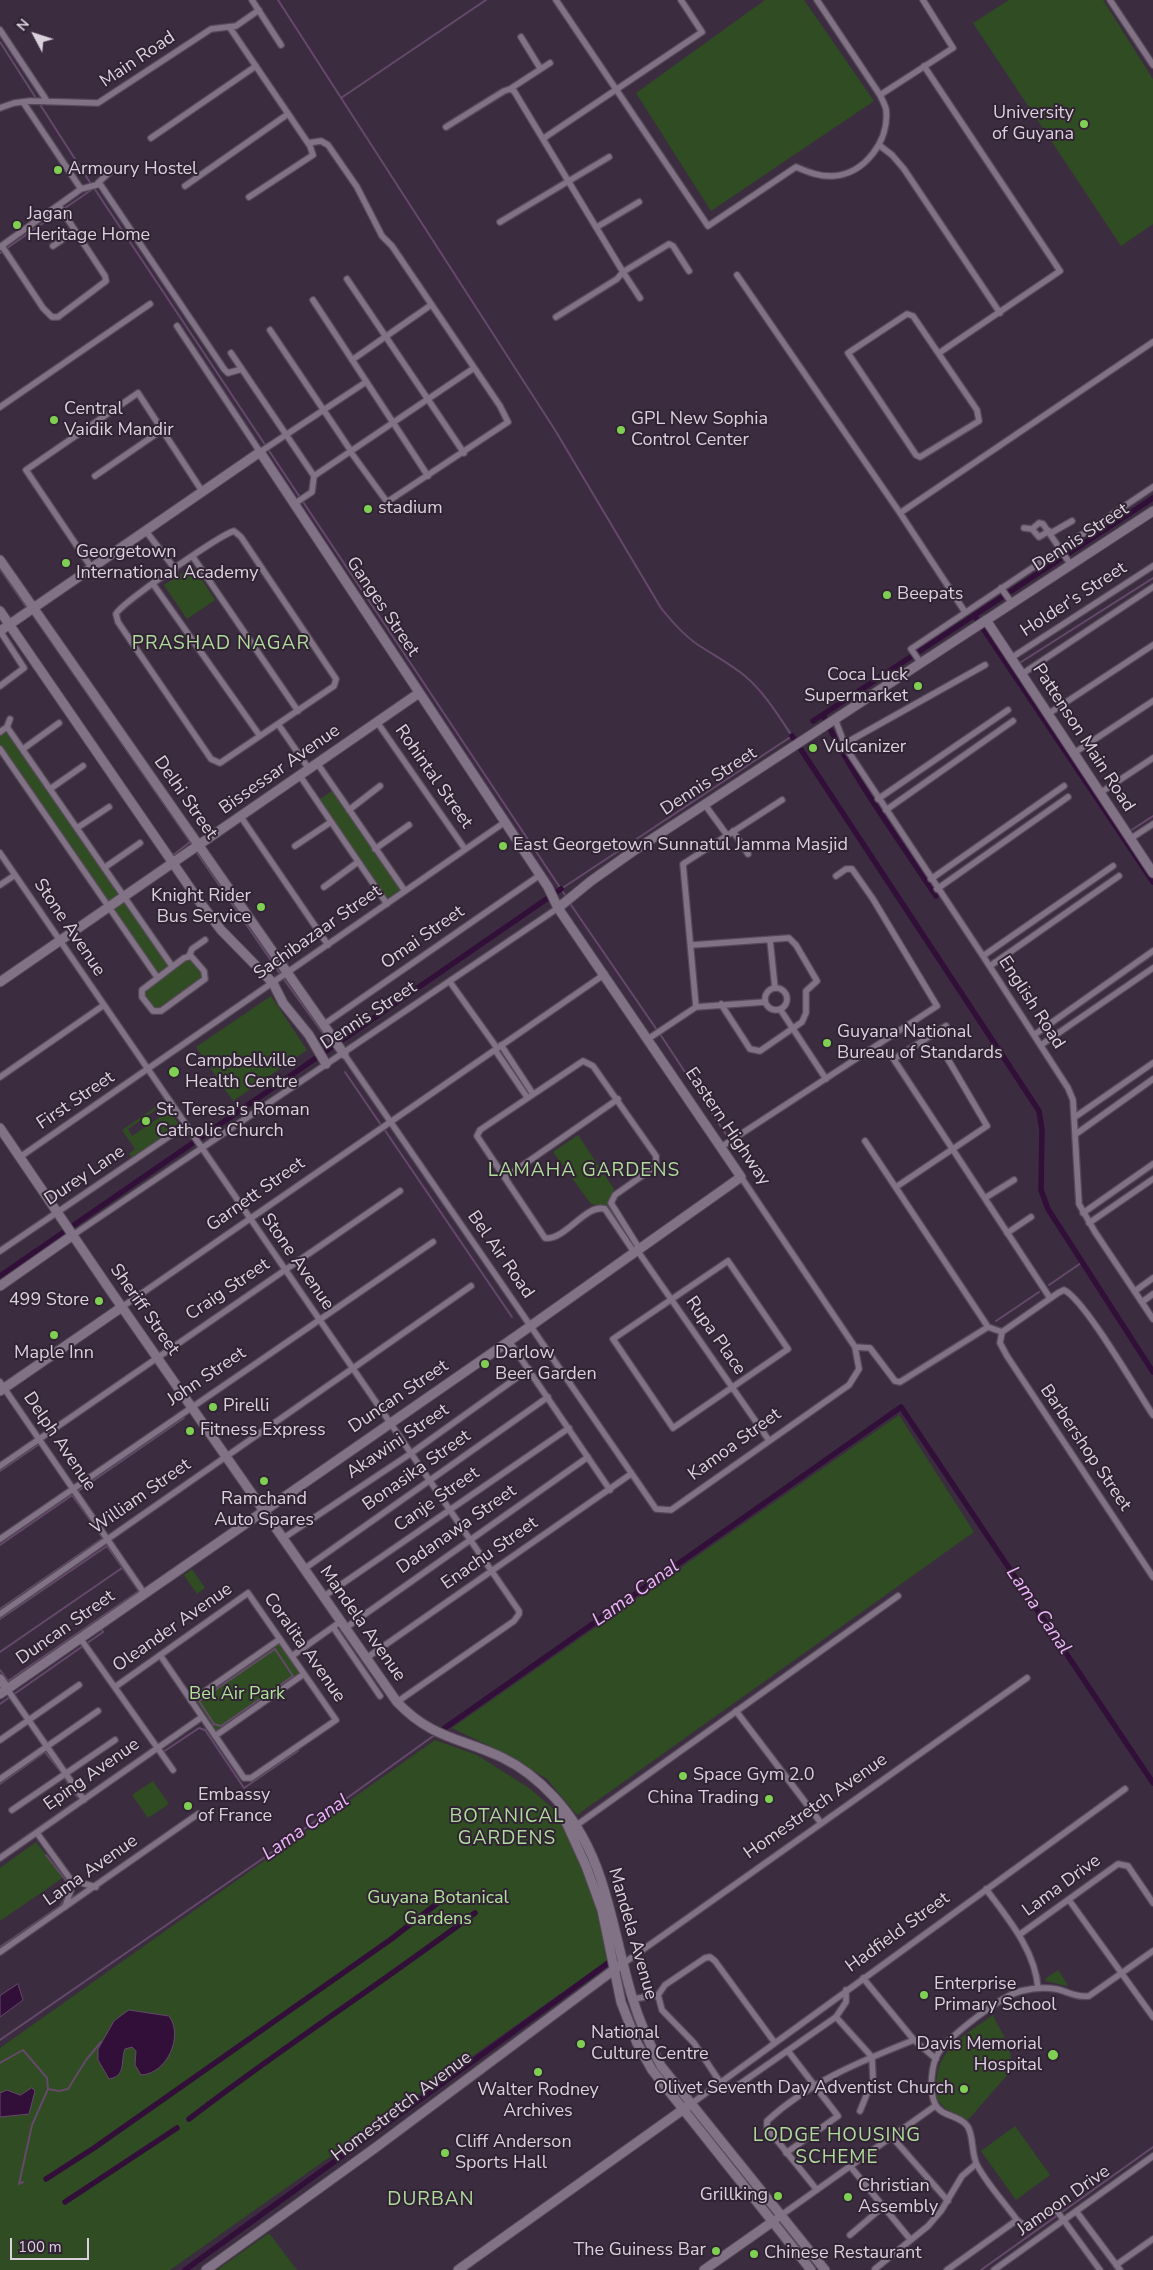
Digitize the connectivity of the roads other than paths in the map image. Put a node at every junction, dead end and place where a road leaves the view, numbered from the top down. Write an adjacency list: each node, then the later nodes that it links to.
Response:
1 (252, 0): 7 (street)
2 (556, 0): 18 (street)
3 (681, 0): 18 (street)
4 (816, 0): 19 (street)
5 (923, 0): 15 (street)
6 (1110, 0): 13 (street)
7 (259, 10): 8 (street); 11 (street)
8 (230, 28): 14 (street); 20 (street, Main Road)
9 (0, 30): 20 (street)
10 (521, 38): 16 (street)
11 (281, 45)
12 (550, 64): 16 (street)
13 (1153, 65)
14 (256, 66): 23 (street); 25 (street)
15 (924, 66): 19 (street); 51 (street)
16 (540, 68): 17 (street)
17 (510, 89): 24 (street); 26 (street)
18 (615, 90): 26 (street); 28 (street)
19 (880, 95): 28 (street)
20 (47, 101): 21 (street, Main Road)
21 (26, 102): 22 (street, Main Road); 34 (street)
22 (0, 108)
23 (288, 114): 27 (street); 33 (street)
24 (446, 127)
25 (151, 138)
26 (544, 138): 31 (street)
27 (308, 142): 35 (street); 50 (street)
28 (879, 145): 51 (street)
29 (609, 157): 31 (street)
30 (116, 167): 32 (street)
31 (569, 181): 38 (street); 39 (street)
32 (96, 184): 34 (street); 61 (street)
33 (185, 186)
34 (84, 188): 37 (street)
35 (249, 197)
36 (639, 202): 39 (street)
37 (61, 210): 40 (street); 42 (street)
38 (500, 222)
39 (597, 227): 44 (street)
40 (75, 231): 41 (street); 42 (street)
41 (53, 246)
42 (2, 248)
43 (689, 271): 44 (street)
44 (623, 272): 47 (street); 52 (street)
45 (737, 275): 79 (street)
46 (347, 279): 55 (street)
47 (640, 298)
48 (313, 300): 59 (street)
49 (150, 304): 64 (street)
50 (431, 306): 55 (street); 60 (street)
51 (1000, 313): 58 (street)
52 (556, 317)
53 (177, 326): 69 (street, Ganges Street)
54 (270, 330): 65 (street)
55 (385, 337): 59 (street); 63 (street)
56 (1153, 342): 79 (street)
57 (232, 353): 61 (street)
58 (939, 353): 58 (street)
59 (352, 360): 62 (street)
60 (474, 368): 63 (street); 71 (street)
61 (242, 369): 68 (street)
62 (366, 382): 65 (street); 66 (street)
63 (428, 399): 66 (street); 71 (street)
64 (0, 408)
65 (324, 410): 68 (street); 70 (street)
66 (393, 423): 70 (street); 74 (street)
67 (162, 430): 72 (street); 76 (street); 90 (street)
68 (287, 434): 69 (street); 73 (street)
69 (265, 449): 76 (street); 77 (street, Ganges Street)
70 (351, 451): 73 (street); 74 (street)
71 (464, 453): 74 (street)
72 (95, 476)
73 (314, 476): 77 (street)
74 (428, 476)
75 (1153, 487): 85 (street)
76 (202, 492): 84 (street)
77 (299, 500): 108 (street, Ganges Street)
78 (1153, 511): 88 (street, Dennis Street)
79 (900, 513): 98 (street)
80 (1072, 521): 83 (street)
81 (1024, 528): 82 (street)
82 (1032, 529): 83 (street); 83 (street)
83 (1050, 532): 85 (street)
84 (148, 533): 90 (street); 91 (street)
85 (1060, 548): 88 (street); 94 (street)
86 (193, 557): 91 (street); 111 (street); 111 (street)
87 (0, 560): 96 (street, Delhi Street)
88 (1071, 565): 95 (street, Dennis Street)
89 (1153, 566): 103 (street, Holder's Street)
90 (91, 567): 96 (street)
91 (174, 569): 92 (street)
92 (153, 584): 121 (street); 121 (street)
93 (1153, 586): 106 (street, Holder's Street)
94 (1001, 588): 95 (street); 98 (street)
95 (1012, 603): 99 (street, Dennis Street)
96 (32, 610): 100 (street); 153 (street, Delhi Street)
97 (0, 611): 100 (street)
98 (965, 612): 104 (street)
99 (986, 620): 103 (street, Pattenson Main Road); 104 (street)
100 (9, 624): 101 (street); 159 (street)
101 (2, 633): 107 (street)
102 (1153, 645): 112 (street)
103 (1012, 659): 106 (street, Pattenson Main Road)
104 (921, 663): 116 (street)
105 (984, 665): 122 (street)
106 (1020, 672): 112 (street, Pattenson Main Road)
107 (0, 685)
108 (419, 692): 115 (street, Bissessar Avenue); 144 (street, Ganges Street)
109 (1153, 701): 125 (street)
110 (1008, 710): 136 (street)
111 (298, 711): 118 (street)
112 (1048, 714): 125 (street, Pattenson Main Road)
113 (10, 719): 119 (street)
114 (1013, 721): 141 (street)
115 (377, 722): 127 (street, Bissessar Avenue); 154 (street, Rohintal Street)
116 (830, 722): 122 (street, English Road); 138 (street, Dennis Street)
117 (59, 723): 124 (street)
118 (278, 724): 121 (street); 129 (street)
119 (7, 726): 120 (street); 124 (street)
120 (0, 732)
121 (260, 736)
122 (844, 744): 136 (street, English Road)
123 (0, 749): 175 (street)
124 (23, 749): 133 (street)
125 (1074, 753): 134 (street, Pattenson Main Road)
126 (1153, 758): 134 (street)
127 (318, 763): 129 (street, Bissessar Avenue); 140 (street)
128 (83, 766): 133 (street)
129 (309, 770): 130 (street, Bissessar Avenue)
130 (300, 776): 142 (street, Bissessar Avenue); 143 (street)
131 (380, 786): 140 (street)
132 (1064, 786): 167 (street)
133 (50, 789): 147 (street)
134 (1100, 793): 150 (street, Pattenson Main Road)
135 (1068, 797): 170 (street)
136 (878, 799): 141 (street, English Road)
137 (782, 800): 148 (street)
138 (705, 805): 149 (street); 173 (street, Dennis Street)
139 (109, 807): 147 (street)
140 (349, 810): 155 (street)
141 (886, 810): 167 (street, English Road)
142 (240, 817): 153 (street, Bissessar Avenue); 179 (street)
143 (331, 822): 152 (street); 158 (street)
144 (505, 822): 154 (street, Sachibazaar Street); 164 (street, Ganges Street)
145 (1153, 824): 150 (street)
146 (409, 825): 155 (street)
147 (77, 828): 161 (street)
148 (733, 831): 149 (street); 157 (street)
149 (727, 835): 180 (street)
150 (1128, 835): 162 (street, Pattenson Main Road)
151 (140, 843): 161 (street)
152 (295, 846)
153 (196, 848): 159 (street, Bissessar Avenue); 187 (street, Delhi Street)
154 (465, 849): 171 (street, Sachibazaar Street)
155 (375, 850): 171 (street)
156 (0, 853): 163 (street, Stone Avenue)
157 (748, 854)
158 (358, 862): 169 (street); 174 (street)
159 (173, 864): 172 (street, Bissessar Avenue); 190 (street)
160 (1113, 866): 183 (street)
161 (104, 868): 172 (street)
162 (1153, 873)
163 (15, 875): 168 (street); 178 (street, Stone Avenue)
164 (540, 875): 173 (street, Ganges Street); 199 (street, Omai Street)
165 (836, 876): 214 (street)
166 (1119, 876): 185 (street)
167 (931, 879): 170 (street, English Road)
168 (0, 885)
169 (324, 887)
170 (937, 889): 183 (street, English Road)
171 (404, 891): 174 (street, Sachibazaar Street)
172 (125, 898): 175 (street, Bissessar Avenue); 184 (street)
173 (563, 903): 188 (street, Eastern Highway); 192 (street, Dennis Street)
174 (387, 904): 179 (street, Sachibazaar Street)
175 (110, 908): 178 (street, Bissessar Avenue); 189 (street)
176 (205, 940): 182 (street)
177 (770, 940): 180 (street); 193 (street); 201 (street)
178 (61, 942): 191 (street, Bissessar Avenue); 196 (street, Stone Avenue)
179 (328, 945): 187 (street, Sachibazaar Street)
180 (692, 945): 197 (street)
181 (1153, 951): 202 (street)
182 (189, 956): 184 (street); 189 (street)
183 (983, 956): 185 (street, English Road)
184 (172, 966): 189 (street)
185 (990, 966): 202 (street, English Road)
186 (1153, 968): 204 (street)
187 (286, 974): 190 (street, Sachibazaar Street); 199 (street, Delhi Street)
188 (605, 974): 203 (street, Eastern Highway); 205 (street, Garnett Street)
189 (157, 977)
190 (276, 981): 210 (street); 212 (street, Sachibazaar Street)
191 (0, 982)
192 (450, 982): 205 (street); 207 (street, Dennis Street)
193 (776, 988): 194 (street); 198 (street)
194 (765, 1002): 195 (street); 198 (street)
195 (721, 1004): 197 (street); 201 (street)
196 (104, 1005): 212 (street, Stone Avenue); 213 (street)
197 (696, 1007): 203 (street)
198 (780, 1009): 201 (street)
199 (323, 1025): 207 (street, Delhi Street)
200 (946, 1026): 209 (street)
201 (793, 1028): 214 (street)
202 (1034, 1035): 204 (street, English Road)
203 (648, 1039): 225 (street, Eastern Highway)
204 (1041, 1045): 219 (street, English Road)
205 (497, 1048): 216 (street); 217 (street); 220 (street, Garnett Street)
206 (889, 1052): 209 (street)
207 (342, 1055): 210 (street, Dennis Street); 220 (street, Bel Air Road)
208 (946, 1056): 227 (street)
209 (894, 1059): 227 (street)
210 (328, 1063): 226 (street, Dennis Street)
211 (1153, 1063): 219 (street)
212 (148, 1069): 221 (street, Stone Avenue); 228 (street, First Street)
213 (0, 1077)
214 (826, 1079): 225 (street)
215 (1153, 1079): 223 (street)
216 (533, 1094): 217 (street); 218 (street)
217 (527, 1097): 230 (street)
218 (618, 1099): 230 (street); 237 (street)
219 (1075, 1117): 223 (street, English Road)
220 (391, 1121): 242 (street, Garnett Street); 261 (street, Bel Air Road)
221 (186, 1125): 226 (street, Stone Avenue); 239 (street, Durey Lane)
222 (0, 1128): 228 (street, Sheriff Street)
223 (1076, 1134): 240 (street, English Road)
224 (865, 1141): 234 (street)
225 (721, 1147): 231 (street, Eastern Highway)
226 (202, 1149): 242 (street, Stone Avenue); 245 (street, Dennis Street)
227 (953, 1150): 234 (street); 236 (street)
228 (20, 1157): 239 (street, Sheriff Street)
229 (1153, 1164): 240 (street)
230 (506, 1177): 238 (street)
231 (742, 1177): 247 (street, Duncan Street); 265 (street, Eastern Highway)
232 (1153, 1179): 243 (street)
233 (1014, 1180): 236 (street)
234 (896, 1187): 262 (street)
235 (400, 1191): 249 (street, Craig Street)
236 (985, 1198): 244 (street)
237 (612, 1205): 238 (street); 247 (street)
238 (605, 1209): 247 (street)
239 (58, 1212): 245 (street, Sheriff Street); 248 (street, Durey Lane)
240 (1083, 1213): 243 (street, English Road)
241 (1031, 1217): 244 (street)
242 (249, 1219): 249 (street, Stone Avenue); 258 (street, Garnett Street)
243 (1090, 1223): 253 (street, English Road)
244 (1007, 1233): 255 (street)
245 (73, 1236): 251 (street, Dennis Street); 258 (street, Sheriff Street)
246 (433, 1242): 260 (street, John Street)
247 (636, 1250): 256 (street, Rupa Place); 261 (street, Duncan Street)
248 (0, 1251)
249 (285, 1270): 260 (street, Stone Avenue); 266 (street, Craig Street)
250 (1153, 1278): 253 (street)
251 (0, 1286)
252 (471, 1286): 267 (street, William Street)
253 (1135, 1291): 257 (street, English Road)
254 (1153, 1294): 257 (street)
255 (1050, 1298): 263 (street); 274 (street)
256 (671, 1300): 271 (street, Rupa Place); 271 (street); 271 (street)
257 (1142, 1302): 259 (street, English Road)
258 (122, 1307): 266 (street, Sheriff Street); 270 (street, Garnett Street)
259 (1153, 1319)
260 (320, 1320): 267 (street, Stone Avenue); 273 (street, John Street)
261 (531, 1326): 264 (street, Duncan Street); 283 (street, Bel Air Road)
262 (988, 1327): 263 (street); 265 (street)
263 (1002, 1332): 295 (street, Barbershop Street)
264 (512, 1339): 268 (street); 275 (street, Duncan Street)
265 (855, 1347): 269 (street, Eastern Highway)
266 (157, 1356): 273 (street, Sheriff Street); 277 (street, Craig Street)
267 (351, 1368): 275 (street, Stone Avenue); 280 (street, William Street)
268 (529, 1369): 272 (street); 279 (street, Akawini Street)
269 (859, 1369): 278 (street, Kamoa Street)
270 (2, 1387): 277 (street, Delph Avenue)
271 (732, 1387): 278 (street, Rupa Place)
272 (548, 1397): 276 (street); 284 (street, Bonasika Street)
273 (191, 1406): 280 (street, Sheriff Street); 286 (street, John Street)
274 (1153, 1415)
275 (389, 1423): 279 (street, Stone Avenue); 288 (street, Duncan Street)
276 (569, 1428): 281 (street); 287 (street, Canje Street)
277 (39, 1439): 282 (street, Craig Street); 286 (street, Delph Avenue)
278 (768, 1439): 283 (street, Kamoa Street)
279 (410, 1454): 284 (street, Stone Avenue); 290 (street, Akawini Street)
280 (226, 1457): 288 (street, Sheriff Street); 289 (street, William Street)
281 (588, 1457): 285 (street); 292 (street, Dadanawa Street)
282 (0, 1466)
283 (631, 1474): 285 (street, Enachu Street)
284 (428, 1481): 287 (street, Stone Avenue); 293 (street, Bonasika Street)
285 (610, 1490): 294 (street, Enachu Street)
286 (75, 1491): 289 (street, Delph Avenue); 291 (street, John Street)
287 (449, 1511): 292 (street, Stone Avenue); 299 (street, Canje Street)
288 (264, 1513): 290 (street, Mandela Avenue); 296 (street, Duncan Street)
289 (107, 1538): 296 (street, Delph Avenue); 300 (street, William Street)
290 (282, 1539): 293 (street, Mandela Avenue)
291 (0, 1540)
292 (469, 1541): 294 (street, Stone Avenue); 301 (street, Dadanawa Street)
293 (304, 1569): 299 (street, Mandela Avenue)
294 (491, 1571): 306 (street, Enachu Street); 315 (street, Stone Avenue)
295 (1153, 1577)
296 (144, 1593): 302 (street, Duncan Street)
297 (248, 1593): 303 (street, Coralita Avenue); 304 (street, Oleander Avenue)
298 (898, 1596): 317 (street)
299 (323, 1598): 301 (street, Mandela Avenue)
300 (0, 1614)
301 (339, 1626): 305 (street, Dadanawa Street); 306 (street, Mandela Avenue); 313 (street)
302 (81, 1639): 311 (street); 312 (street, Duncan Street)
303 (280, 1639): 305 (street, Coralita Avenue); 314 (street)
304 (160, 1656): 311 (street, Oleander Avenue); 314 (street)
305 (292, 1656): 307 (street, Coralita Avenue)
306 (365, 1659): 315 (street, Mandela Avenue)
307 (304, 1674): 320 (street); 320 (street, Coralita Avenue)
308 (1027, 1678): 332 (street, Homestretch Avenue)
309 (0, 1679): 312 (street)
310 (79, 1685): 319 (street)
311 (115, 1687): 324 (street)
312 (3, 1691): 319 (street)
313 (380, 1696)
314 (192, 1701): 318 (street)
315 (397, 1702): 333 (street, Mandela Avenue)
316 (98, 1711): 323 (street)
317 (736, 1711): 332 (street); 333 (street)
318 (203, 1719): 320 (street); 324 (street, Eping Avenue)
319 (29, 1720): 321 (street); 323 (street)
320 (213, 1733)
321 (0, 1740)
322 (115, 1740): 326 (street)
323 (47, 1746): 326 (street); 327 (street)
324 (158, 1748): 325 (street); 329 (street, Eping Avenue)
325 (173, 1770)
326 (65, 1773): 329 (street); 330 (street)
327 (0, 1778)
328 (1125, 1789): 338 (street, Hadfield Street)
329 (84, 1800): 334 (street, Eping Avenue)
330 (12, 1810)
331 (198, 1814): 337 (street, Lama Avenue)
332 (821, 1823): 345 (street, Homestretch Avenue)
333 (573, 1827): 345 (street, Mandela Avenue); 346 (street, Mandela Avenue)
334 (37, 1833): 335 (street, Eping Avenue); 336 (street)
335 (0, 1858)
336 (71, 1880): 337 (street); 341 (street)
337 (96, 1887): 341 (street, Lama Avenue)
338 (986, 1889): 342 (street); 348 (street, Hadfield Street)
339 (1069, 1900): 340 (street, Lama Drive); 342 (street, Lama Drive); 347 (street)
340 (1153, 1902)
341 (65, 1907): 344 (street, Lama Avenue)
342 (1019, 1935): 349 (street)
343 (1153, 1951): 347 (street)
344 (0, 1952)
345 (624, 1963): 346 (street, Homestretch Avenue); 352 (street, Mandela Avenue)
346 (615, 1969): 363 (street, Mandela Avenue); 383 (street, Homestretch Avenue)
347 (1122, 1973): 349 (street); 354 (street)
348 (864, 1978): 350 (street, Hadfield Street); 355 (street)
349 (1038, 1988): 359 (street)
350 (846, 1990): 353 (street); 356 (street, Hadfield Street)
351 (658, 1996): 352 (street); 356 (street); 360 (street)
352 (632, 1999): 363 (street, Mandela Avenue)
353 (836, 2017): 357 (street); 358 (street)
354 (1153, 2017)
355 (914, 2040): 358 (street); 359 (street)
356 (775, 2043): 360 (street, Hadfield Street)
357 (788, 2051): 360 (street); 361 (street)
358 (872, 2057): 361 (street); 364 (street)
359 (936, 2060): 362 (street)
360 (718, 2084): 363 (street, Hadfield Street)
361 (814, 2085): 366 (street); 366 (street)
362 (935, 2106): 365 (street); 368 (street)
363 (687, 2107): 375 (street, Mandela Avenue); 377 (street, Mandela Avenue); 384 (street, Hadfield Street)
364 (860, 2111)
365 (892, 2137): 369 (street); 371 (street)
366 (786, 2153): 370 (street)
367 (1152, 2158): 373 (street, Jamoon Drive)
368 (976, 2164): 371 (street); 376 (street)
369 (850, 2166): 370 (street); 372 (street)
370 (817, 2190): 375 (street)
371 (948, 2201): 379 (street)
372 (884, 2206): 378 (street); 379 (street)
373 (1076, 2211): 374 (street, Jamoon Drive); 381 (street)
374 (1061, 2215): 376 (street); 389 (street, Jamoon Drive); 390 (street)
375 (780, 2216): 377 (street); 387 (street, Mandela Avenue)
376 (1017, 2220): 388 (street)
377 (772, 2222): 385 (street); 386 (street, Mandela Avenue)
378 (850, 2235)
379 (910, 2238): 382 (street)
380 (1153, 2239): 381 (street)
381 (1118, 2267)
382 (874, 2269)
383 (206, 2270)
384 (458, 2270)
385 (704, 2270)
386 (811, 2270)
387 (825, 2270)
388 (947, 2270)
389 (994, 2270)
390 (1100, 2270)

